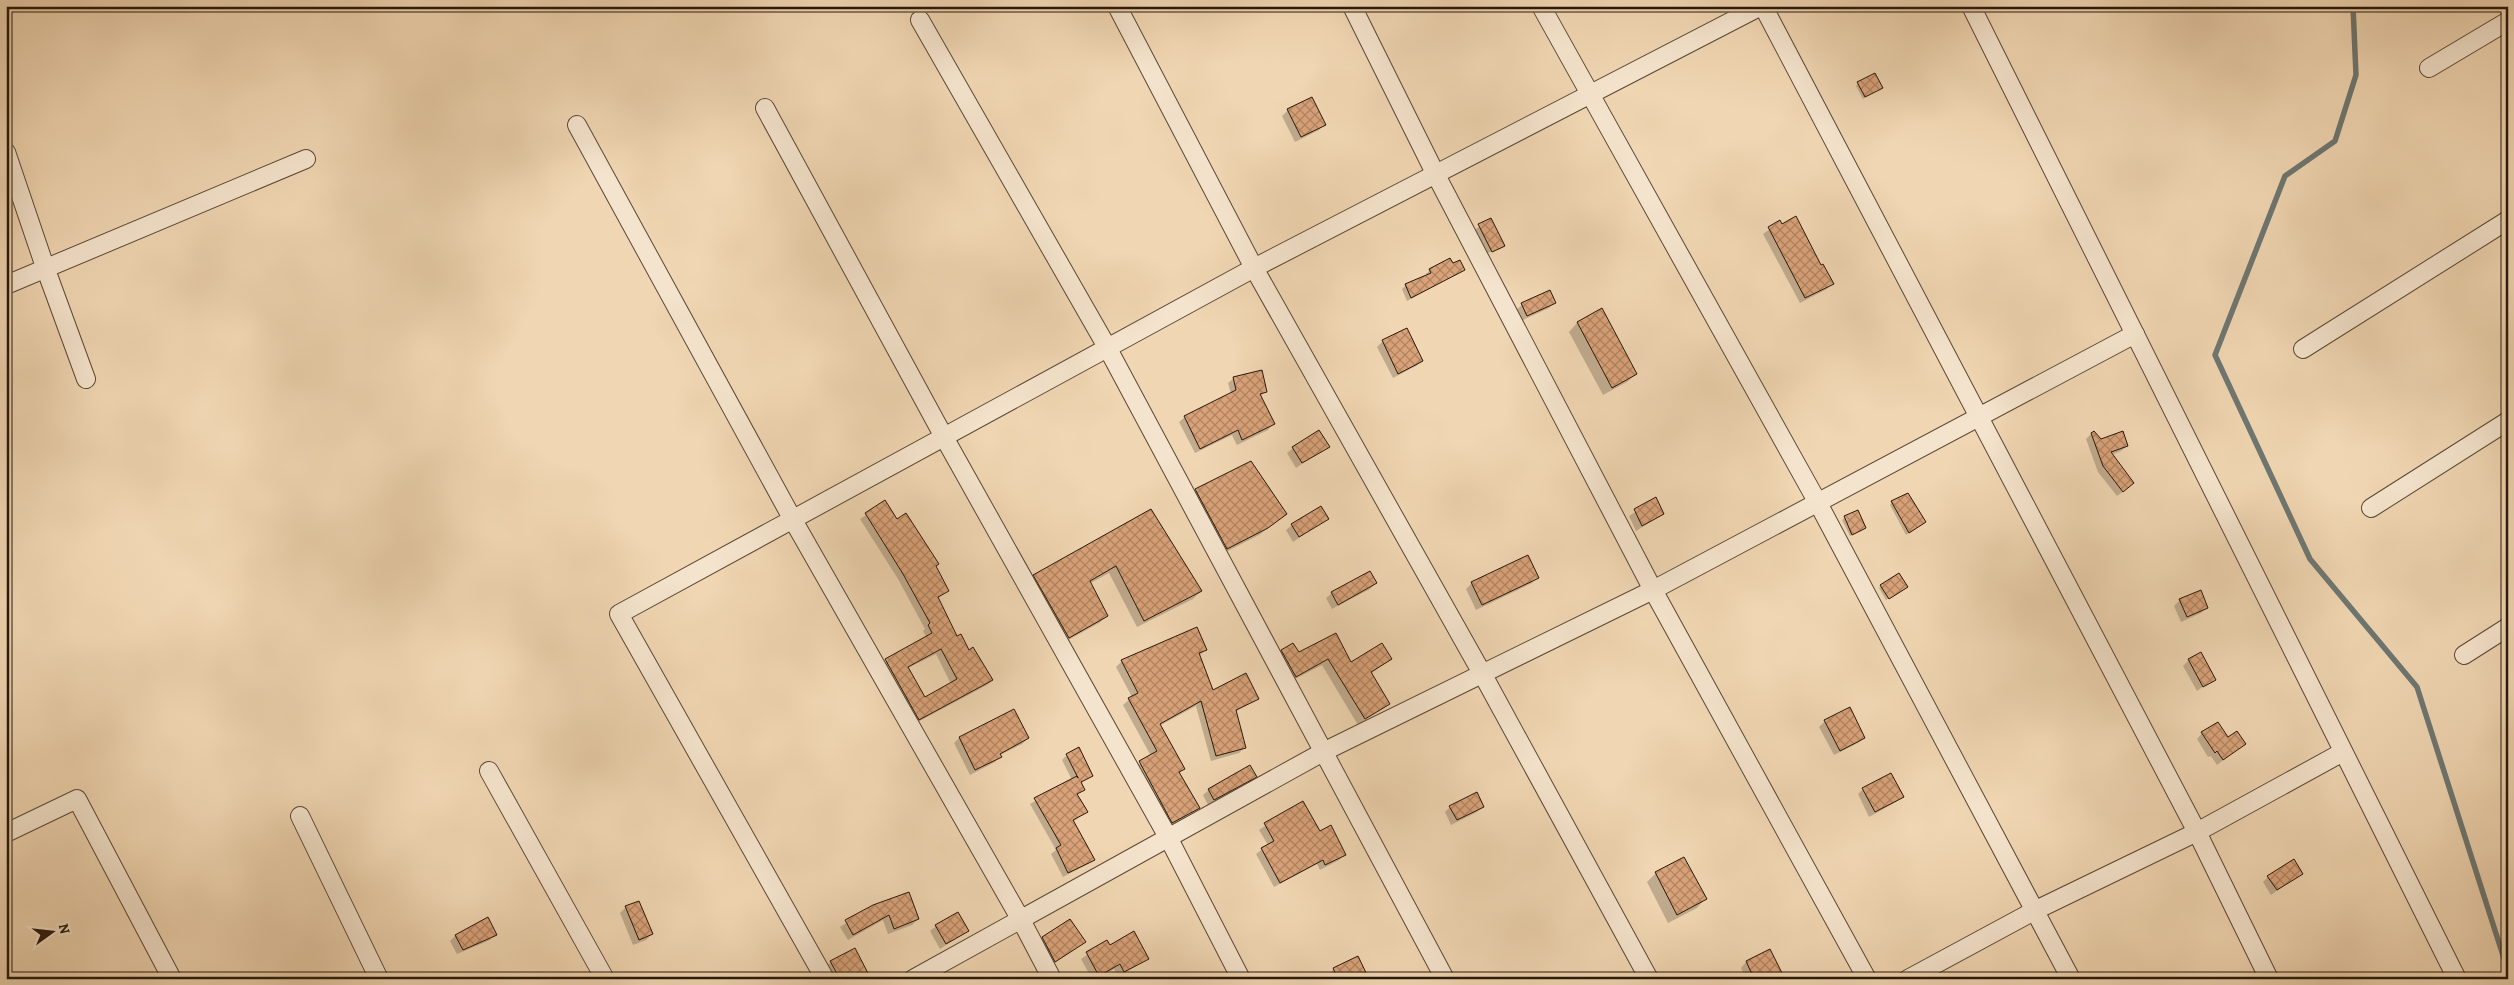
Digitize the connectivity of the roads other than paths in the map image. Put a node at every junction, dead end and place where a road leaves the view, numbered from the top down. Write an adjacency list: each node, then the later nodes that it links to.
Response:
1 (1117, 6): 17 (street)
2 (1352, 6): 14 (street)
3 (1541, 6): 9 (street)
4 (1762, 6): 9 (street); 23 (street)
5 (1971, 6): 19 (street)
6 (920, 20): 20 (street)
7 (2508, 21): 8 (street)
8 (2429, 68)
9 (1589, 94): 14 (street); 26 (street)
10 (765, 108): 25 (street)
11 (577, 125): 28 (street)
12 (6, 152): 16 (street)
13 (306, 159): 16 (street)
14 (1436, 175): 17 (street); 29 (street)
15 (2508, 220): 21 (street)
16 (45, 267): 18 (street); 22 (street)
17 (1254, 268): 20 (street); 32 (street)
18 (6, 285)
19 (2135, 334): 23 (street); 34 (street)
20 (1107, 348): 25 (street); 33 (street)
21 (2303, 349)
22 (86, 379)
23 (1979, 416): 26 (street); 37 (street)
24 (2508, 421): 27 (street)
25 (944, 437): 28 (street); 39 (street)
26 (1818, 503): 29 (street); 40 (street)
27 (2371, 508)
28 (793, 520): 41 (street); 45 (street)
29 (1654, 590): 32 (street); 51 (street)
30 (2508, 627): 31 (street)
31 (2464, 655)
32 (1483, 675): 33 (street); 50 (street)
33 (1323, 752): 39 (street); 49 (street)
34 (2343, 752): 37 (street); 55 (street)
35 (488, 771): 44 (street)
36 (300, 816): 43 (street)
37 (2197, 832): 40 (street); 54 (street)
38 (6, 833): 42 (street)
39 (1168, 837): 41 (street); 48 (street)
40 (2034, 911): 52 (street); 53 (street)
41 (1021, 920): 46 (street); 47 (street)
42 (172, 979)
43 (379, 979)
44 (605, 979)
45 (825, 979)
46 (913, 979)
47 (1052, 979)
48 (1241, 979)
49 (1444, 979)
50 (1649, 979)
51 (1867, 979)
52 (1908, 979)
53 (2072, 979)
54 (2269, 979)
55 (2456, 979)

